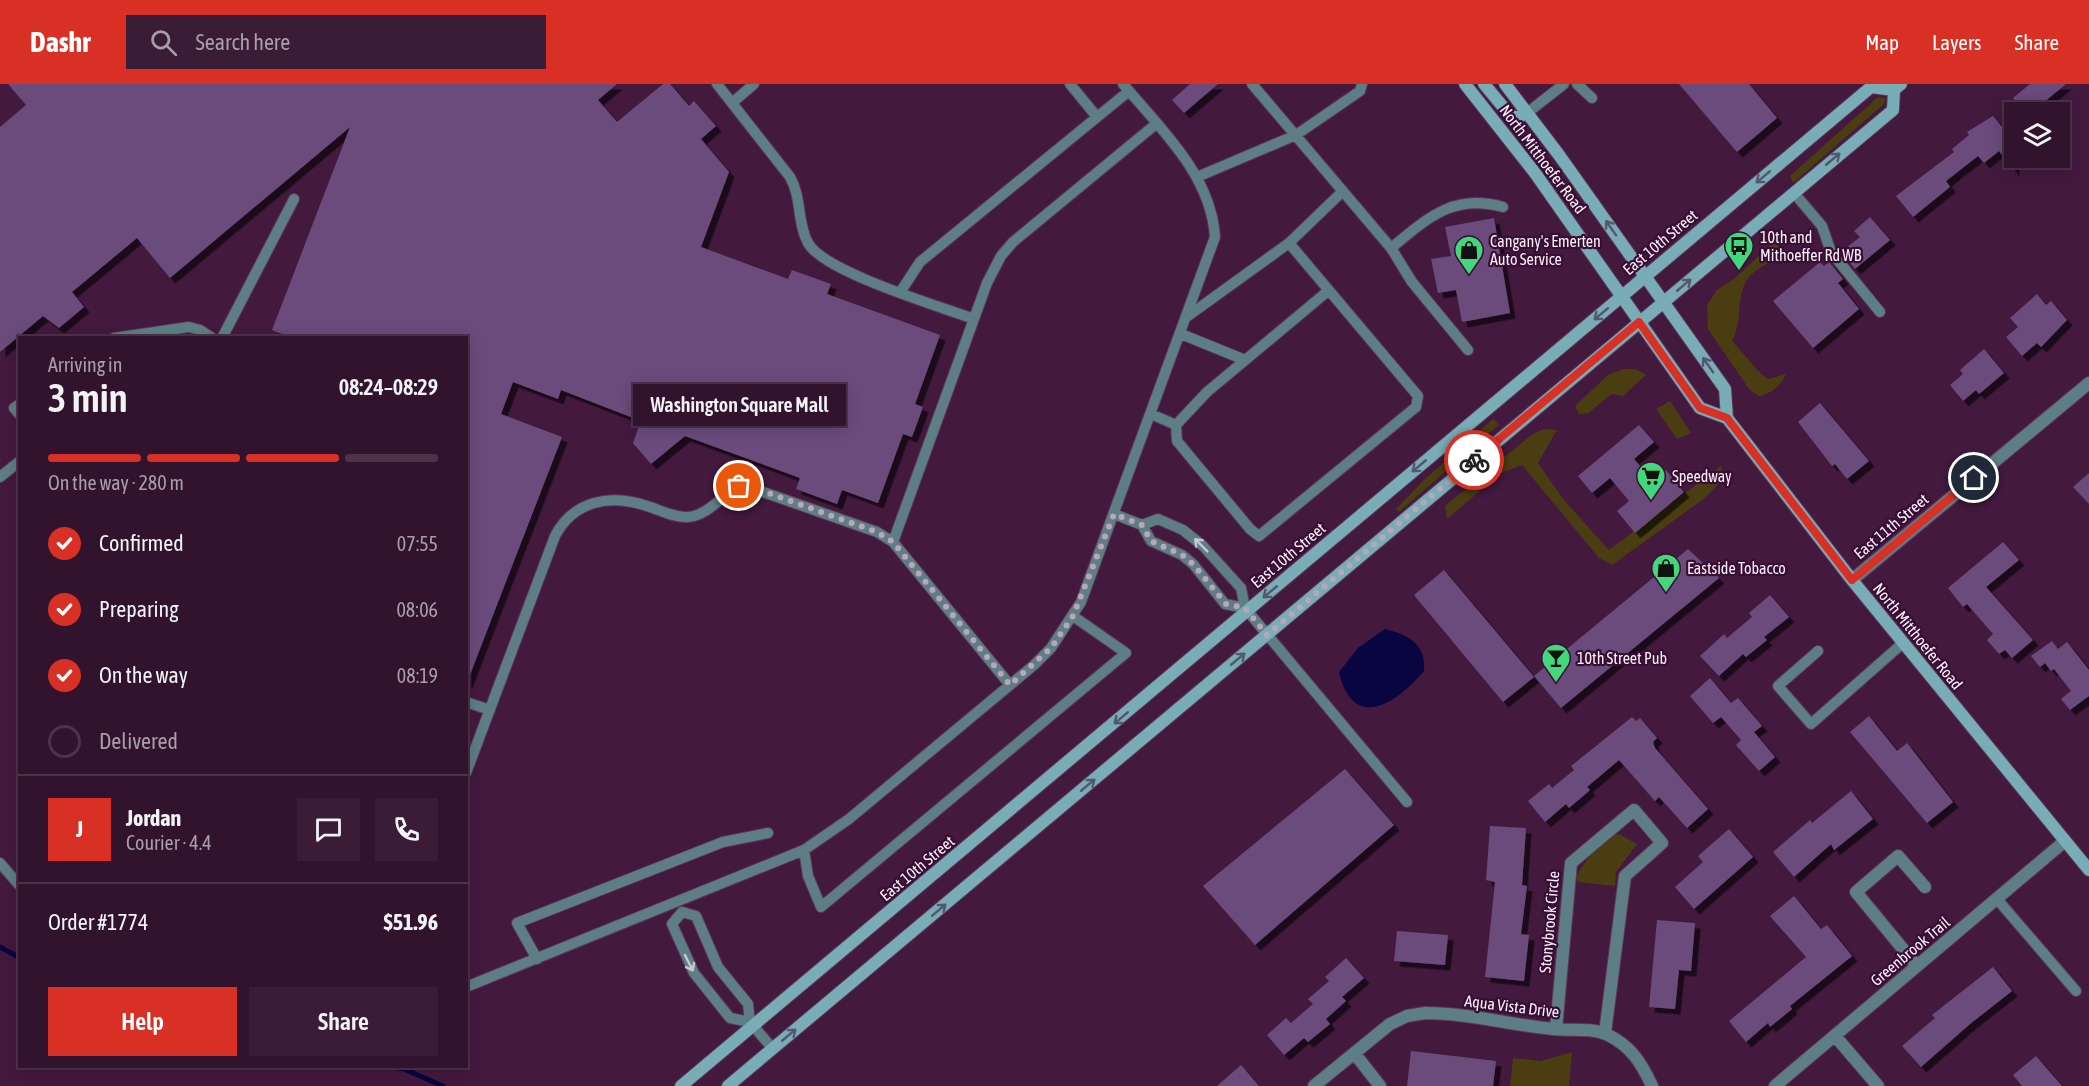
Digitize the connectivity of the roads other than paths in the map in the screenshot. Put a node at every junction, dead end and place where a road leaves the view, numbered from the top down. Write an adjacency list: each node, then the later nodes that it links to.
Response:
1 (717, 84): 14 (lane)
2 (754, 84): 14 (lane)
3 (1070, 84): 16 (lane)
4 (1252, 84): 18 (lane)
5 (1362, 84): 18 (lane)
6 (1465, 84): 29 (main road, North Mitthoefer Road)
7 (1484, 84): 15 (main road)
8 (1505, 84): 15 (main road, North Mitthoefer Road)
9 (1564, 84): 15 (lane)
10 (1577, 84): 13 (lane)
11 (1126, 87): 16 (lane); 17 (lane)
12 (1897, 87): 21 (main road, East 10th Street, one-way to 12); 26 (main road, East 10th Street, one-way to 26)
13 (1592, 98)
14 (732, 103): 27 (lane)
15 (1527, 112): 26 (main road, North Mitthoefer Road, one-way to 15)
16 (1097, 117): 27 (lane)
17 (1156, 124): 19 (lane); 33 (lane)
18 (1296, 135): 19 (lane); 20 (lane)
19 (1197, 177): 32 (lane)
20 (1343, 191): 24 (lane); 25 (lane)
21 (1794, 193): 30 (main road, East 10th Street, one-way to 21); 31 (lane)
22 (294, 199): 38 (lane)
23 (1503, 207): 25 (lane)
24 (1289, 243): 28 (lane); 32 (lane)
25 (1391, 248): 39 (lane)
26 (1645, 276): 29 (main road, East 10th Street); 30 (main road, North Mitthoefer Road)
27 (901, 291): 33 (lane)
28 (1328, 291): 40 (lane); 44 (lane)
29 (1621, 296): 34 (main road, North Mitthoefer Road); 51 (main road, East 10th Street, one-way to 51)
30 (1664, 301): 34 (main road, East 10th Street); 43 (main road, North Mitthoefer Road, one-way to 30)
31 (1880, 312)
32 (1188, 316): 35 (lane)
33 (974, 319): 49 (lane)
34 (1639, 322): 43 (main road, North Mitthoefer Road); 53 (main road, East 10th Street)
35 (1181, 334): 40 (lane); 42 (lane)
36 (128, 336): 37 (lane)
37 (209, 336)
38 (223, 336)
39 (1468, 350)
40 (1245, 360): 44 (lane)
41 (2089, 383): 50 (street, East 11th Street)
42 (1151, 414): 44 (lane); 47 (lane)
43 (1727, 418): 50 (main road, North Mitthoefer Road)
44 (1176, 425)
45 (18, 463): 46 (lane)
46 (0, 477)
47 (1114, 514): 48 (lane); 52 (lane)
48 (1142, 525): 51 (lane); 51 (lane, one-way to 48)
49 (893, 542): 56 (lane); 58 (lane)
50 (1852, 580): 54 (main road, North Mitthoefer Road)
51 (1246, 610): 53 (lane); 74 (main road, East 10th Street, one-way to 74)
52 (1073, 616): 56 (lane); 63 (lane)
53 (1267, 635): 60 (lane); 78 (main road, East 10th Street, one-way to 53)
54 (1904, 643): 55 (lane); 62 (main road, North Mitthoefer Road)
55 (1818, 651)
56 (1010, 685): 63 (lane)
57 (468, 703): 58 (lane)
58 (490, 710): 59 (lane)
59 (468, 768)
60 (1407, 802)
61 (768, 833): 70 (lane)
62 (2065, 841): 65 (main road, North Mitthoefer Road); 68 (street, Greenbrook Trail)
63 (804, 850): 69 (lane)
64 (0, 863): 66 (lane)
65 (2089, 870)
66 (18, 884)
67 (1925, 887): 71 (street)
68 (1997, 899): 71 (street, Greenbrook Trail); 73 (lane)
69 (679, 907): 70 (lane); 74 (lane); 74 (lane, one-way to 74)
70 (537, 959): 72 (lane)
71 (1917, 966): 77 (street, Greenbrook Trail)
72 (468, 986)
73 (2076, 991)
74 (751, 1024): 78 (lane); 80 (main road, East 10th Street)
75 (1556, 1029): 76 (street, Aqua Vista Drive); 76 (street, Stonybrook Circle); 79 (street, Aqua Vista Drive)
76 (1605, 1033): 84 (street, Aqua Vista Drive)
77 (1835, 1036): 85 (street, Greenbrook Trail); 86 (street)
78 (773, 1049): 81 (main road, East 10th Street)
79 (1355, 1054): 82 (street, Aqua Vista Drive); 83 (street)
80 (681, 1086)
81 (728, 1086)
82 (1314, 1086)
83 (1380, 1086)
84 (1653, 1086)
85 (1775, 1086)
86 (1878, 1086)

